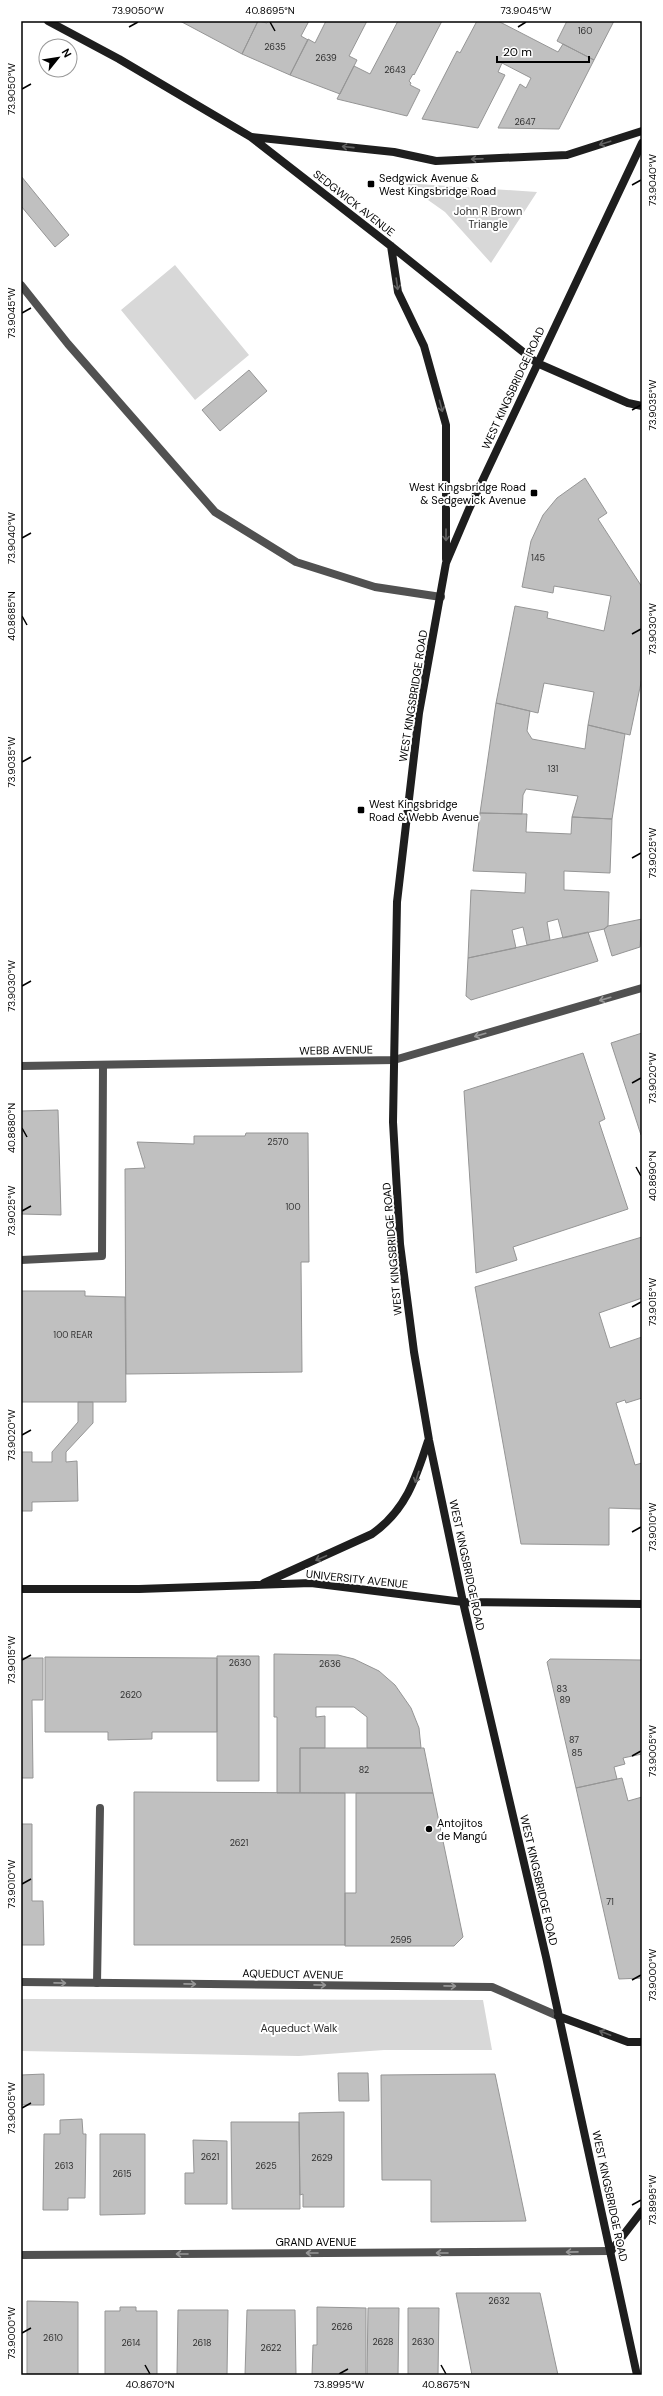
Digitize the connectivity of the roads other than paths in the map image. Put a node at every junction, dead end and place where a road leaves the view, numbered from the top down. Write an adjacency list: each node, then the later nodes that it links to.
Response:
1 (48, 21): 3 (main road, SEDGWICK AVENUE)
2 (642, 131): 3 (main road, one-way to 3)
3 (251, 137): 5 (main road, SEDGWICK AVENUE)
4 (642, 143): 7 (main road, WEST KINGSBRIDGE ROAD)
5 (391, 246): 7 (main road, SEDGWICK AVENUE); 9 (main road, one-way to 9)
6 (21, 285): 10 (street)
7 (537, 363): 8 (main road, SEDGWICK AVENUE); 9 (main road, WEST KINGSBRIDGE ROAD)
8 (642, 406)
9 (446, 563): 10 (main road, WEST KINGSBRIDGE ROAD)
10 (441, 597): 12 (main road, WEST KINGSBRIDGE ROAD)
11 (642, 988): 12 (street, WEBB AVENUE, one-way to 12)
12 (394, 1060): 13 (street, WEBB AVENUE); 16 (main road, WEST KINGSBRIDGE ROAD)
13 (103, 1065): 14 (street, WEBB AVENUE); 15 (street)
14 (21, 1066)
15 (21, 1260)
16 (429, 1440): 17 (main road, one-way to 17); 19 (main road, WEST KINGSBRIDGE ROAD)
17 (259, 1585): 18 (main road, UNIVERSITY AVENUE); 19 (main road, UNIVERSITY AVENUE)
18 (21, 1589)
19 (463, 1602): 20 (main road, UNIVERSITY AVENUE); 24 (main road, WEST KINGSBRIDGE ROAD)
20 (642, 1604)
21 (100, 1808): 23 (street)
22 (21, 1982): 23 (street, AQUEDUCT AVENUE, one-way to 23)
23 (97, 1983): 24 (street, AQUEDUCT AVENUE, one-way to 24)
24 (558, 2016): 25 (main road, one-way to 24); 27 (main road, WEST KINGSBRIDGE ROAD)
25 (642, 2042)
26 (642, 2211): 27 (main road)
27 (611, 2251): 28 (street, GRAND AVENUE, one-way to 28); 29 (main road, WEST KINGSBRIDGE ROAD)
28 (21, 2256)
29 (637, 2375)

